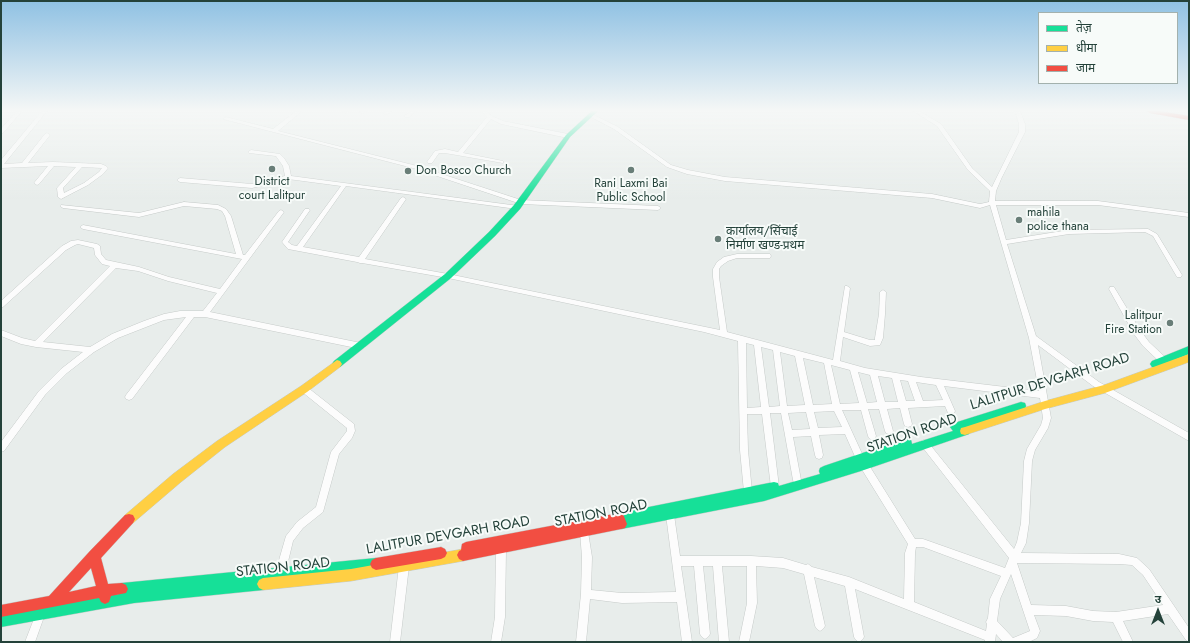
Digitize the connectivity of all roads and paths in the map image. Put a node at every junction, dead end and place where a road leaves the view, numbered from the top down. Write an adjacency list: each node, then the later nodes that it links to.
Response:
1 (20, 141): 14 (street)
2 (42, 141): 15 (street)
3 (316, 141): 24 (street)
4 (470, 141): 10 (street)
5 (564, 141): 24 (main road)
6 (634, 141): 23 (street)
7 (950, 141): 21 (street)
8 (1017, 141): 21 (street)
9 (251, 152): 17 (street)
10 (460, 153): 11 (street); 12 (street)
11 (430, 162)
12 (501, 162)
13 (53, 164): 15 (street); 16 (street); 19 (street)
14 (1, 165): 15 (street)
15 (24, 165)
16 (81, 165): 16 (street)
17 (288, 176): 18 (street); 20 (street)
18 (180, 180)
19 (37, 183)
20 (345, 184): 24 (street); 33 (street)
21 (993, 191): 23 (street)
22 (403, 199): 36 (street)
23 (992, 203): 29 (street); 32 (street)
24 (519, 205): 26 (street); 39 (main road)
25 (63, 206): 35 (street)
26 (658, 208)
27 (307, 210): 33 (street)
28 (281, 212): 35 (street)
29 (1186, 215): 30 (street)
30 (1189, 221)
31 (83, 227): 35 (street)
32 (1004, 242): 38 (street); 50 (street)
33 (298, 249): 36 (street)
34 (768, 256): 49 (street)
35 (243, 257): 42 (street)
36 (360, 260): 39 (street)
37 (115, 265): 42 (street); 44 (street); 53 (street)
38 (1179, 275)
39 (448, 276): 49 (street); 54 (main road)
40 (847, 288): 48 (street)
41 (1112, 289): 60 (street)
42 (222, 292): 46 (street)
43 (883, 292): 48 (street)
44 (1, 305)
45 (192, 314): 46 (street); 56 (street); 69 (street)
46 (205, 314): 54 (street)
47 (1, 333): 53 (street)
48 (840, 333): 61 (street)
49 (724, 334): 51 (street)
50 (1033, 338): 67 (street); 70 (street)
51 (742, 339): 52 (street); 80 (street)
52 (757, 343): 55 (street); 78 (street)
53 (36, 344): 56 (street)
54 (361, 346): 68 (main road)
55 (776, 348): 58 (street); 79 (street)
56 (91, 350): 90 (street)
57 (1189, 350): 60 (main road, LALITPUR DEVGARH ROAD)
58 (798, 353): 61 (street); 77 (street)
59 (1189, 358): 67 (main road)
60 (1164, 361): 67 (main road, LALITPUR DEVGARH ROAD)
61 (832, 362): 62 (street); 76 (street)
62 (853, 368): 63 (street); 75 (street)
63 (873, 372): 64 (street); 74 (street)
64 (895, 376): 65 (street); 73 (street)
65 (911, 378): 66 (street); 72 (street)
66 (939, 382): 70 (street); 71 (street)
67 (1101, 386): 70 (main road, LALITPUR DEVGARH ROAD); 88 (street)
68 (304, 389): 100 (main road); 109 (street)
69 (128, 397)
70 (1044, 399): 89 (main road, STATION ROAD); 92 (main road, LALITPUR DEVGARH ROAD); 101 (street)
71 (948, 403): 72 (street); 81 (street)
72 (920, 404): 73 (street)
73 (903, 405): 74 (street); 82 (street)
74 (882, 406): 75 (street); 84 (street)
75 (864, 407): 76 (street); 87 (street)
76 (837, 408): 77 (street); 83 (street)
77 (810, 409): 79 (street); 85 (street)
78 (764, 410): 79 (street); 80 (street); 94 (street)
79 (784, 410): 86 (street)
80 (743, 411): 95 (street)
81 (951, 411)
82 (908, 424)
83 (847, 430): 85 (street); 92 (street)
84 (889, 431)
85 (814, 432): 86 (street); 91 (street)
86 (788, 434): 93 (street)
87 (872, 436)
88 (1189, 437)
89 (924, 444): 92 (main road, STATION ROAD); 101 (street)
90 (1, 448)
91 (819, 455)
92 (862, 462): 93 (main road, LALITPUR DEVGARH ROAD); 96 (main road, STATION ROAD); 98 (street)
93 (797, 480): 94 (main road, LALITPUR DEVGARH ROAD)
94 (775, 487): 95 (main road, LALITPUR DEVGARH ROAD)
95 (748, 492): 109 (main road, LALITPUR DEVGARH ROAD)
96 (670, 515): 97 (main road, STATION ROAD); 102 (street)
97 (584, 532): 99 (main road, STATION ROAD); 112 (street)
98 (913, 543): 108 (street); 116 (street)
99 (500, 548): 106 (main road, STATION ROAD); 131 (street)
100 (94, 555): 111 (main road); 114 (main road)
101 (1014, 560): 108 (street); 117 (street); 118 (street)
102 (677, 561): 103 (street); 113 (street)
103 (698, 561): 104 (street); 125 (street)
104 (717, 561): 105 (street); 134 (street)
105 (751, 561): 107 (street); 135 (street)
106 (404, 566): 115 (main road, STATION ROAD); 130 (street)
107 (808, 569): 110 (street); 124 (street)
108 (1006, 572): 123 (street)
109 (280, 574): 111 (main road, LALITPUR DEVGARH ROAD)
110 (849, 582): 116 (street); 126 (street)
111 (103, 591): 114 (main road, LALITPUR DEVGARH ROAD); 115 (main road)
112 (586, 594): 113 (street); 132 (street)
113 (681, 597): 133 (street)
114 (52, 601): 119 (main road, LALITPUR DEVGARH ROAD); 120 (main road)
115 (106, 601): 120 (main road, STATION ROAD)
116 (908, 605): 128 (street)
117 (1171, 609): 121 (street); 127 (street)
118 (1028, 610): 121 (street); 137 (street)
119 (1, 611)
120 (40, 614): 122 (main road, STATION ROAD); 129 (street)
121 (1116, 617): 138 (street)
122 (1, 621)
123 (991, 622): 128 (street); 136 (street)
124 (820, 626)
125 (706, 634)
126 (859, 637)
127 (1189, 637)
128 (990, 640)
129 (30, 642)
130 (395, 642)
131 (496, 642)
132 (581, 642)
133 (687, 642)
134 (724, 642)
135 (744, 642)
136 (1010, 642)
137 (1016, 642)
138 (1128, 642)

